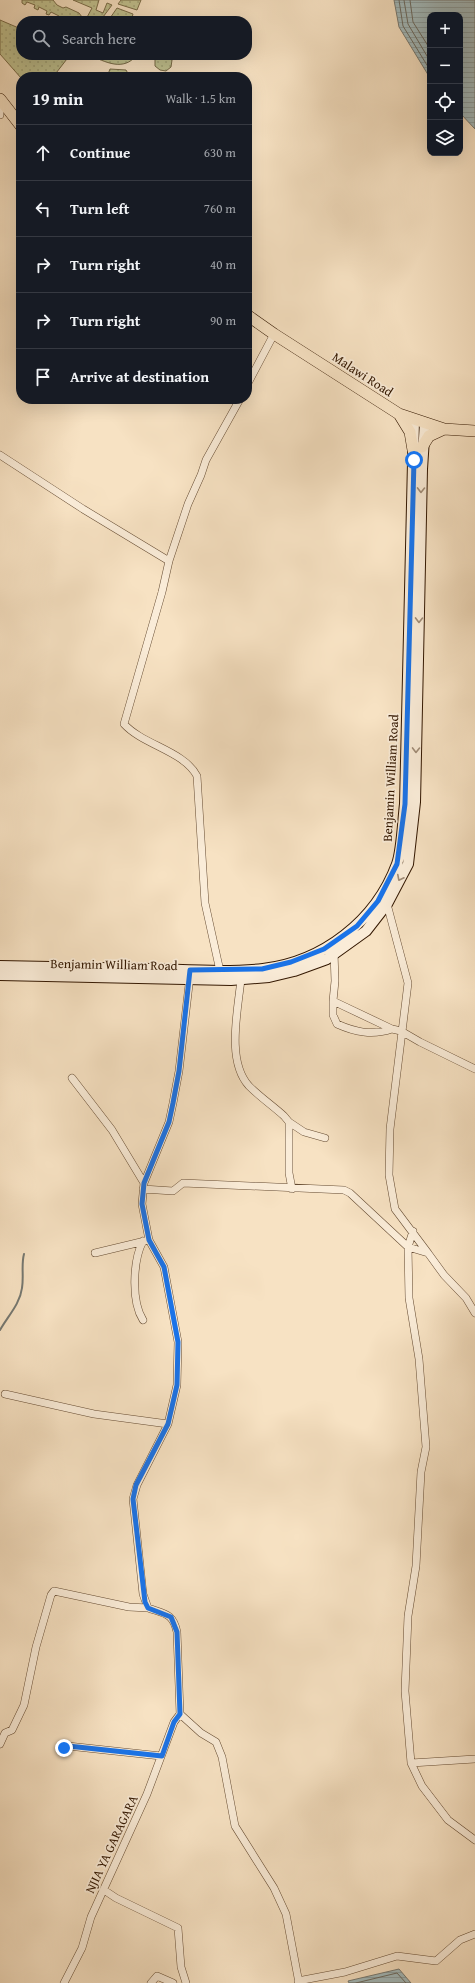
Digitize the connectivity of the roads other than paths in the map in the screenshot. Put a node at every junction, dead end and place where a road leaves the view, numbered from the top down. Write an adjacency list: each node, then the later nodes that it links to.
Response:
1 (0, 99): 4 (main road)
2 (0, 111): 3 (street)
3 (0, 115)
4 (16, 120)
5 (252, 319): 6 (main road, Malawi Road)
6 (274, 334): 7 (street); 9 (main road, Malawi Road)
7 (252, 376)
8 (237, 404): 15 (street)
9 (399, 414): 10 (main road, Malawi Road); 13 (main road)
10 (420, 421): 11 (main road, Malawi Road); 13 (main road, Benjamin William Road)
11 (444, 429): 12 (main road, Malawi Road); 13 (main road)
12 (475, 431)
13 (418, 449): 16 (main road, Benjamin William Road, one-way to 16); 17 (main road, Benjamin William Road)
14 (0, 455): 15 (street)
15 (169, 561): 19 (street)
16 (387, 904): 17 (main road, Benjamin William Road); 25 (street)
17 (332, 949): 19 (main road, Benjamin William Road); 22 (main road, Benjamin William Road); 23 (street)
18 (0, 966): 20 (main road, Benjamin William Road)
19 (220, 971): 20 (main road, Benjamin William Road)
20 (190, 974): 21 (main road, Benjamin William Road); 22 (main road, Benjamin William Road); 30 (street)
21 (0, 975)
22 (241, 979): 28 (street)
23 (333, 1001): 24 (street); 24 (street)
24 (392, 1030): 25 (street)
25 (401, 1031): 26 (street); 32 (street)
26 (475, 1069)
27 (72, 1078): 30 (street)
28 (289, 1122): 29 (street); 31 (street)
29 (325, 1138)
30 (143, 1186): 31 (street); 33 (street)
31 (292, 1189): 35 (street)
32 (413, 1231): 34 (street); 35 (street)
33 (146, 1240): 37 (street); 40 (street); 42 (street)
34 (420, 1240): 36 (street); 38 (street)
35 (408, 1247): 36 (street); 49 (street)
36 (415, 1250): 38 (street)
37 (95, 1253)
38 (428, 1253): 39 (street)
39 (475, 1313)
40 (143, 1320)
41 (5, 1394): 42 (street)
42 (168, 1424): 43 (street)
43 (148, 1608): 44 (street); 45 (street)
44 (180, 1714): 47 (street, NJIA YA GARAGARA); 53 (street)
45 (0, 1744)
46 (64, 1748): 47 (street)
47 (162, 1756): 51 (street, NJIA YA GARAGARA)
48 (475, 1759): 49 (street)
49 (411, 1763): 50 (street)
50 (475, 1840)
51 (104, 1890): 54 (street, NJIA YA GARAGARA); 57 (street)
52 (475, 1934): 53 (street)
53 (298, 1982)
54 (64, 1983)
55 (151, 1983): 56 (street)
56 (173, 1983)
57 (186, 1983)

